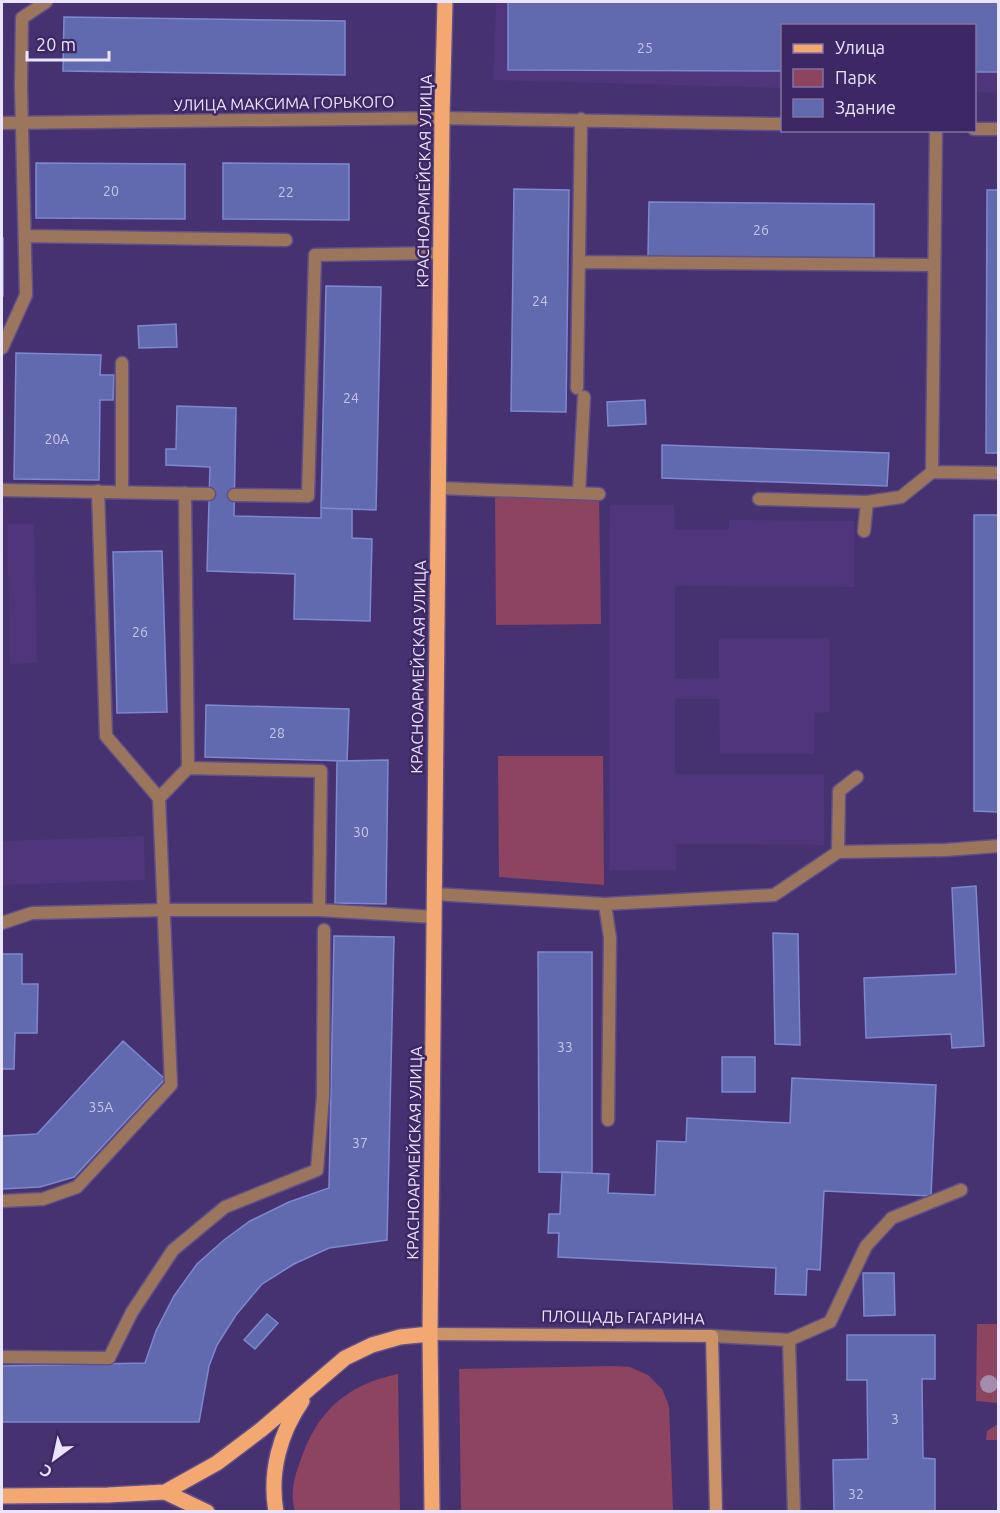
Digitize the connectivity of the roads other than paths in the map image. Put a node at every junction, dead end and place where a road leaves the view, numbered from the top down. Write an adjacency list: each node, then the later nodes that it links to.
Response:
1 (46, 2): 6 (street)
2 (445, 2): 3 (main road, КРАСНОАРМЕЙСКАЯ УЛИЦА)
3 (442, 118): 4 (street, УЛИЦА МАКСИМА ГОРЬКОГО); 6 (street, УЛИЦА МАКСИМА ГОРЬКОГО); 13 (main road, КРАСНОАРМЕЙСКАЯ УЛИЦА)
4 (581, 119): 7 (street, УЛИЦА МАКСИМА ГОРЬКОГО); 14 (street)
5 (2, 123): 6 (street, УЛИЦА МАКСИМА ГОРЬКОГО)
6 (22, 123): 11 (street)
7 (781, 124)
8 (976, 129): 9 (street)
9 (999, 129)
10 (936, 132): 15 (street)
11 (25, 236): 12 (street); 16 (street)
12 (286, 240)
13 (441, 253): 20 (main road, КРАСНОАРМЕЙСКАЯ УЛИЦА); 28 (street)
14 (579, 262): 15 (street); 25 (street)
15 (934, 265): 18 (street)
16 (2, 348)
17 (122, 363): 23 (street)
18 (932, 472): 19 (street); 30 (street)
19 (999, 473)
20 (438, 488): 25 (street); 37 (main road, КРАСНОАРМЕЙСКАЯ УЛИЦА)
21 (2, 490): 22 (street)
22 (98, 491): 23 (street); 34 (street)
23 (122, 491): 24 (street)
24 (185, 493): 26 (street); 32 (street)
25 (579, 493): 27 (street)
26 (209, 494)
27 (599, 494)
28 (234, 495)
29 (759, 499): 30 (street)
30 (867, 502): 31 (street)
31 (864, 531)
32 (188, 768): 34 (street); 40 (street)
33 (857, 777): 36 (street)
34 (159, 798): 39 (street)
35 (999, 846): 36 (street)
36 (838, 852): 38 (street)
37 (434, 894): 38 (street); 41 (main road, КРАСНОАРМЕЙСКАЯ УЛИЦА)
38 (605, 903): 44 (street)
39 (165, 910): 40 (street); 42 (street); 46 (street)
40 (320, 910): 41 (street)
41 (434, 917): 47 (main road, КРАСНОАРМЕЙСКАЯ УЛИЦА)
42 (2, 923)
43 (324, 930): 50 (street)
44 (608, 1120)
45 (961, 1190): 49 (street)
46 (2, 1201)
47 (430, 1334): 48 (street, ПЛОЩАДЬ ГАГАРИНА); 51 (main road, ПЛОЩАДЬ ГАГАРИНА); 56 (main road)
48 (712, 1336): 49 (street); 57 (street, ПЛОЩАДЬ ГАГАРИНА)
49 (789, 1340): 58 (street)
50 (2, 1357)
51 (322, 1377): 52 (main road, ПЛОЩАДЬ ГАГАРИНА); 55 (main road, ПЛОЩАДЬ ГАГАРИНА)
52 (165, 1492): 53 (main road); 54 (main road)
53 (2, 1496)
54 (207, 1512)
55 (276, 1512)
56 (432, 1512)
57 (716, 1512)
58 (794, 1512)

